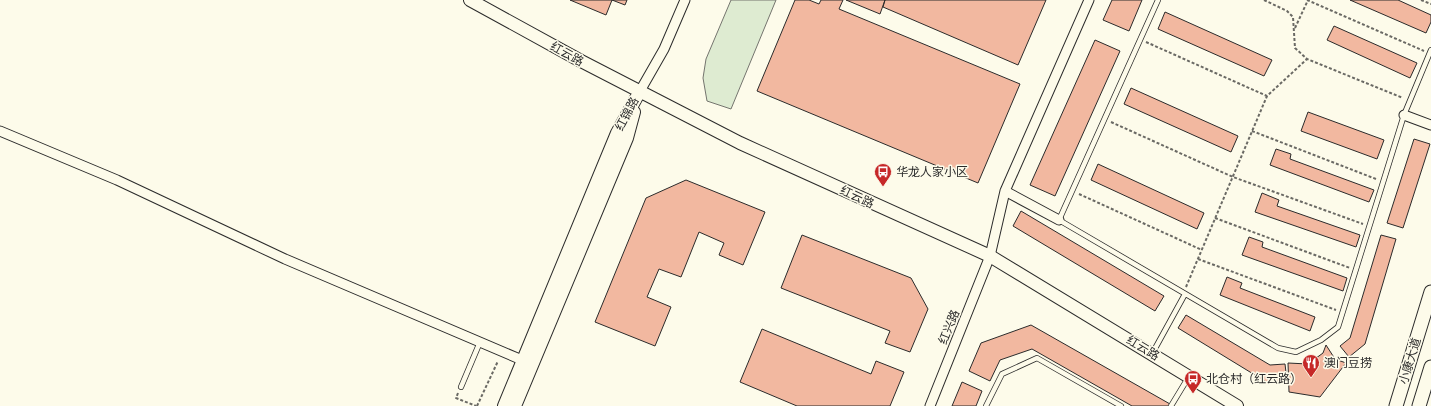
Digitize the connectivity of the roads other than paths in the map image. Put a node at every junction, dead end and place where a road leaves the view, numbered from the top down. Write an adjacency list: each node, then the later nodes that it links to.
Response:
1 (470, 0): 6 (street, 红云路)
2 (685, 0): 6 (street)
3 (1089, 0): 10 (street, 红兴路)
4 (1158, 0): 11 (lane)
5 (1430, 52): 7 (lane)
6 (640, 91): 12 (street, 红云路); 17 (street, 红锦路); 22 (street, 红锦路)
7 (1404, 114): 8 (street); 14 (lane)
8 (1431, 125)
9 (0, 131): 15 (street)
10 (1005, 191): 11 (street); 12 (street, 红兴路)
11 (1059, 220): 14 (lane)
12 (990, 256): 16 (street, 红云路); 23 (street, 红兴路)
13 (1431, 292): 28 (main road, 小康大道)
14 (1184, 294): 16 (lane)
15 (480, 342): 17 (street); 20 (lane)
16 (1152, 354): 19 (street, 红云路)
17 (522, 360): 21 (street, 红锦路)
18 (1431, 367): 29 (main road, 小康大道)
19 (1188, 376): 26 (lane); 27 (street, 红云路)
20 (461, 387)
21 (504, 406)
22 (515, 406)
23 (930, 406)
24 (986, 406): 25 (lane)
25 (1122, 406)
26 (1171, 406)
27 (1237, 406)
28 (1396, 406)
29 (1419, 406)

